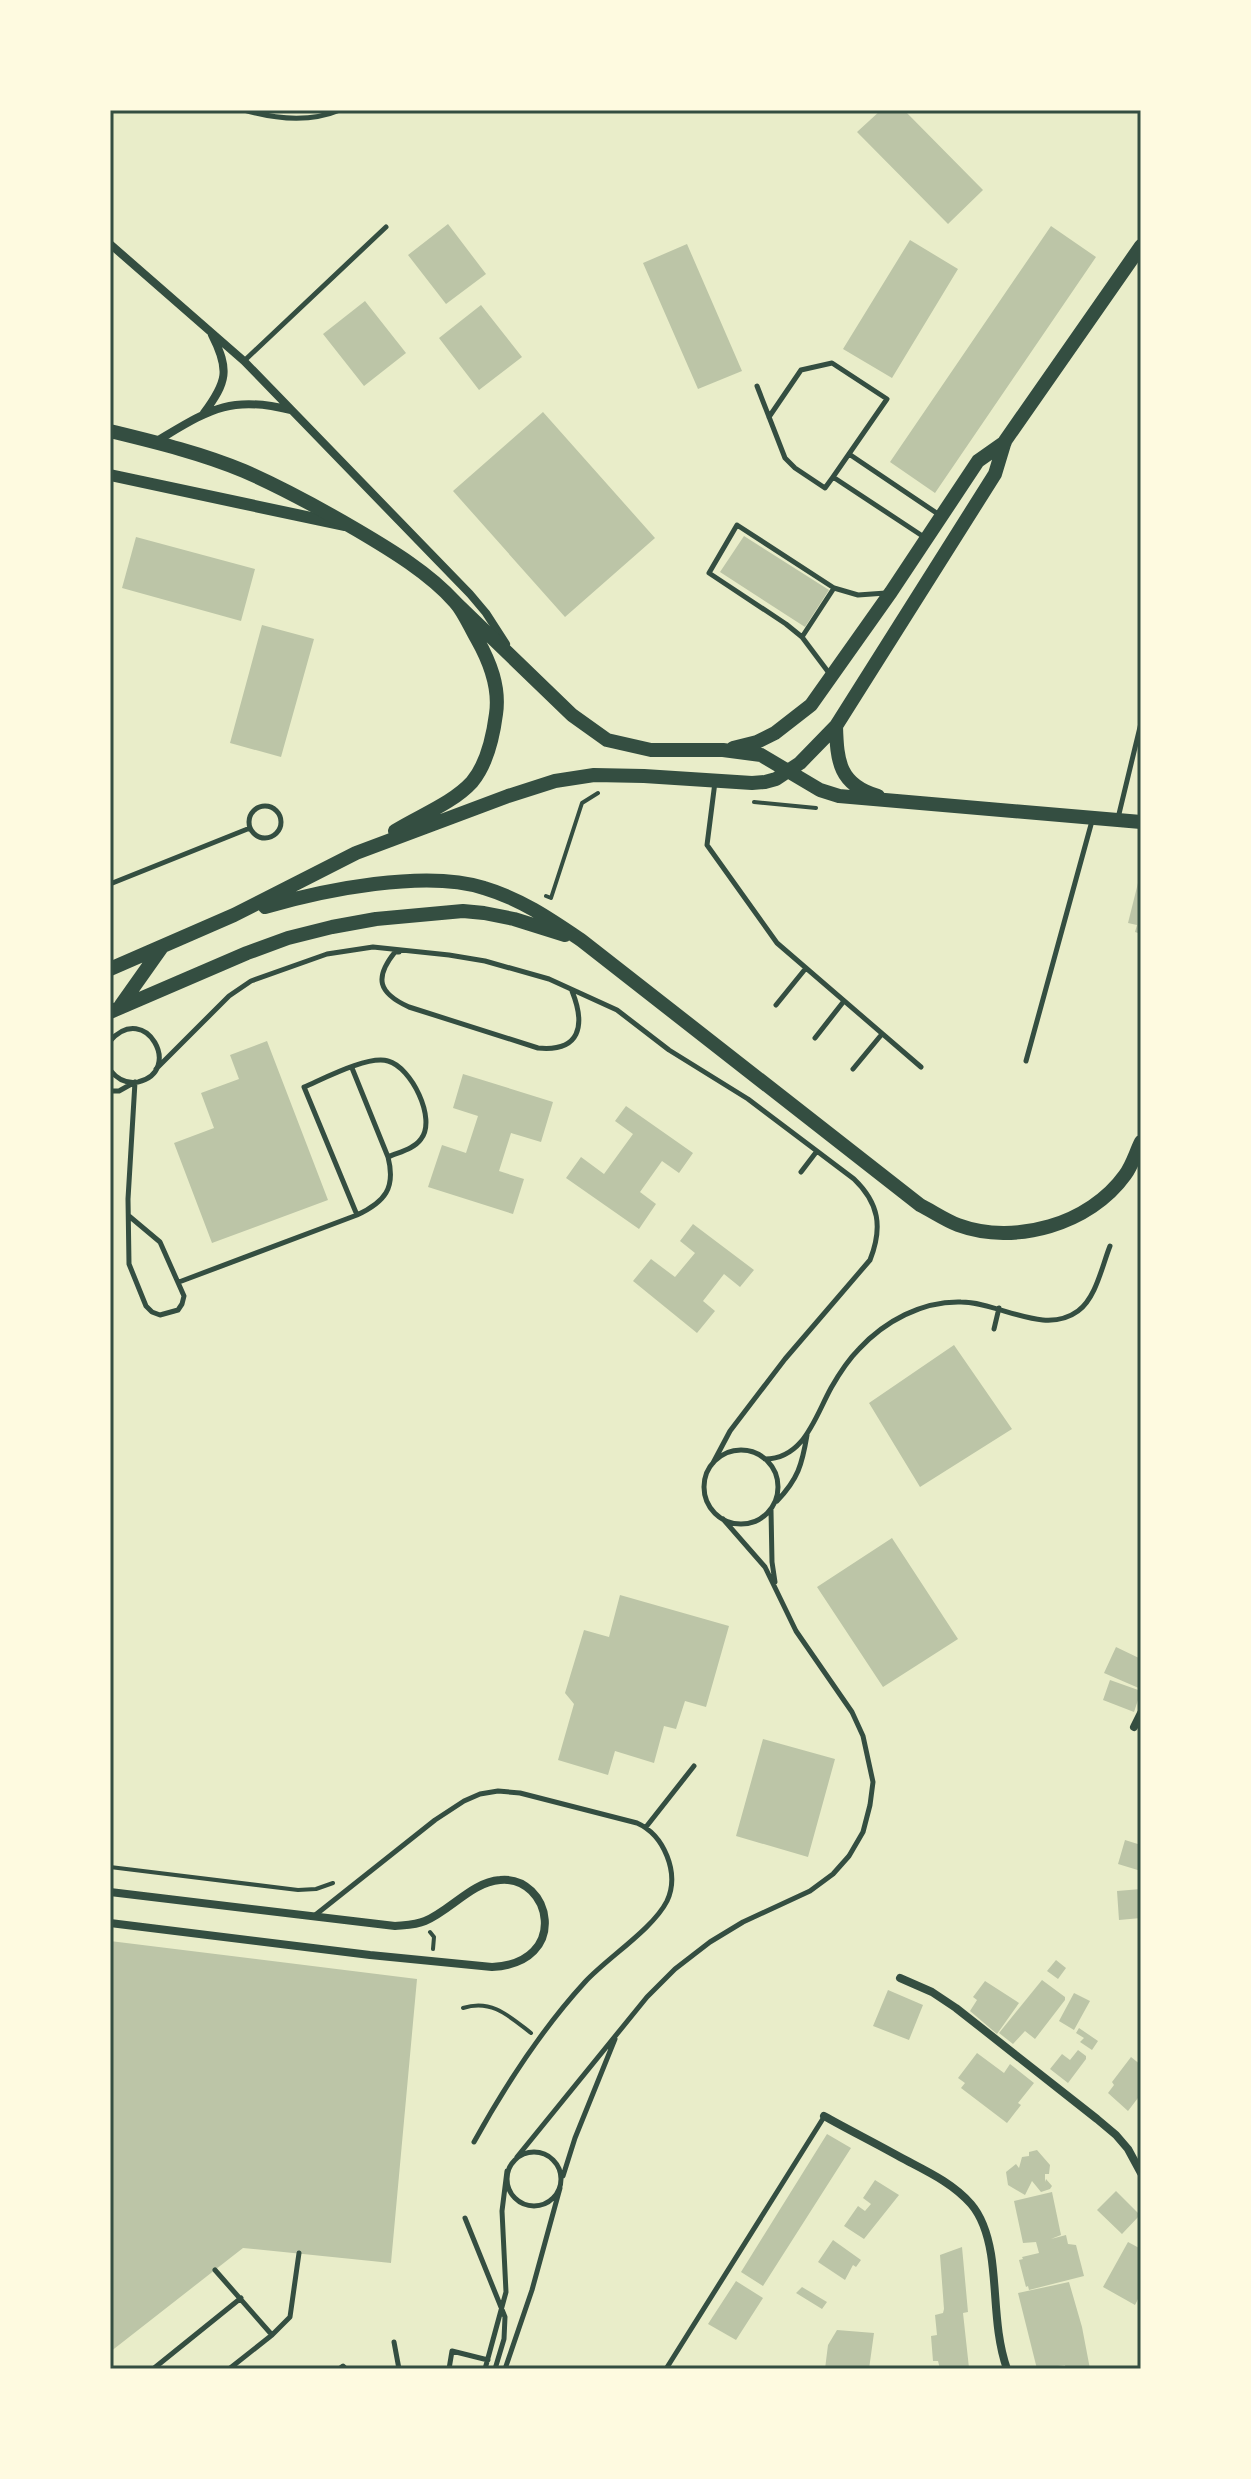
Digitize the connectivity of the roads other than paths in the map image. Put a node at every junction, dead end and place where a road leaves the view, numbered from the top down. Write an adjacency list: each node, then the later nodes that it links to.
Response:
1 (244, 110): 2 (lane)
2 (340, 110)
3 (386, 227): 7 (lane)
4 (110, 244): 6 (street)
5 (1141, 246): 13 (main road)
6 (208, 327): 7 (street); 10 (street)
7 (244, 361): 9 (street)
8 (757, 386): 11 (lane)
9 (291, 410): 10 (street); 25 (street)
10 (203, 414): 14 (street)
11 (769, 417): 15 (lane); 17 (lane)
12 (110, 431): 14 (main road)
13 (1005, 441): 18 (main road); 28 (main road)
14 (155, 442): 19 (main road)
15 (849, 454): 17 (lane); 18 (lane)
16 (110, 475): 19 (street)
17 (833, 477): 20 (lane)
18 (941, 517): 20 (main road)
19 (351, 527): 23 (main road)
20 (926, 539): 22 (main road)
21 (834, 588): 22 (lane); 24 (lane); 24 (lane)
22 (891, 592): 26 (main road)
23 (456, 603): 25 (main road); 37 (main road)
24 (802, 637): 26 (lane)
25 (515, 658): 29 (main road)
26 (832, 677): 29 (main road)
27 (1141, 723): 34 (lane)
28 (836, 726): 30 (main road); 32 (main road)
29 (723, 750): 30 (main road)
30 (788, 771): 31 (main road); 32 (main road)
31 (715, 781): 37 (main road); 43 (lane)
32 (894, 801): 33 (main road)
33 (1093, 816): 34 (main road); 52 (lane)
34 (1118, 818): 35 (main road)
35 (1141, 822)
36 (250, 828): 36 (lane); 38 (lane)
37 (356, 853): 39 (main road)
38 (110, 884)
39 (234, 915): 40 (main road); 41 (main road)
40 (581, 940): 48 (main road); 60 (main road)
41 (162, 947): 44 (main road); 48 (main road)
42 (420, 952): 45 (lane); 45 (lane); 55 (lane)
43 (806, 968): 46 (lane); 47 (lane)
44 (110, 969)
45 (572, 990): 61 (lane)
46 (844, 1001): 49 (lane); 50 (lane)
47 (776, 1005)
48 (114, 1010)
49 (882, 1034): 53 (lane); 56 (lane)
50 (815, 1038)
51 (110, 1041): 55 (lane)
52 (1026, 1061)
53 (921, 1067)
54 (352, 1068): 62 (lane); 62 (lane); 64 (lane)
55 (156, 1069): 58 (lane)
56 (853, 1069)
57 (110, 1070): 58 (lane)
58 (135, 1082): 59 (lane); 65 (lane)
59 (110, 1091)
60 (1141, 1142)
61 (817, 1151): 63 (lane); 72 (lane)
62 (388, 1157): 64 (lane)
63 (801, 1172)
64 (357, 1215): 67 (lane)
65 (129, 1216): 67 (lane); 67 (lane)
66 (1110, 1246): 68 (lane)
67 (179, 1282)
68 (999, 1308): 69 (lane); 70 (lane)
69 (994, 1329)
70 (807, 1434): 71 (lane); 73 (lane)
71 (765, 1459): 72 (lane); 73 (lane)
72 (713, 1463): 74 (lane)
73 (772, 1508): 74 (lane); 75 (lane)
74 (723, 1519): 75 (lane)
75 (776, 1587): 84 (lane)
76 (1141, 1713): 77 (street)
77 (1134, 1727)
78 (694, 1766): 79 (lane)
79 (646, 1827): 81 (lane); 86 (lane)
80 (110, 1892): 81 (street)
81 (314, 1916): 82 (street)
82 (110, 1923)
83 (900, 1978): 89 (street)
84 (616, 2034): 87 (lane); 90 (lane)
85 (824, 2116): 109 (lane); 110 (street)
86 (474, 2142)
87 (517, 2157): 88 (lane); 90 (lane)
88 (507, 2171): 91 (lane); 96 (lane)
89 (1141, 2173)
90 (562, 2179): 91 (lane)
91 (560, 2188): 108 (lane)
92 (465, 2218): 96 (lane)
93 (299, 2253): 97 (lane)
94 (215, 2270): 95 (lane)
95 (241, 2298): 97 (lane); 100 (lane)
96 (501, 2308): 99 (lane); 107 (lane)
97 (272, 2335): 101 (lane)
98 (394, 2342): 104 (lane)
99 (488, 2360): 105 (lane); 106 (lane)
100 (153, 2369)
101 (229, 2369)
102 (339, 2369): 103 (lane)
103 (346, 2369)
104 (399, 2369)
105 (449, 2369)
106 (485, 2369)
107 (495, 2369)
108 (505, 2369)
109 (666, 2369)
110 (1007, 2369)

